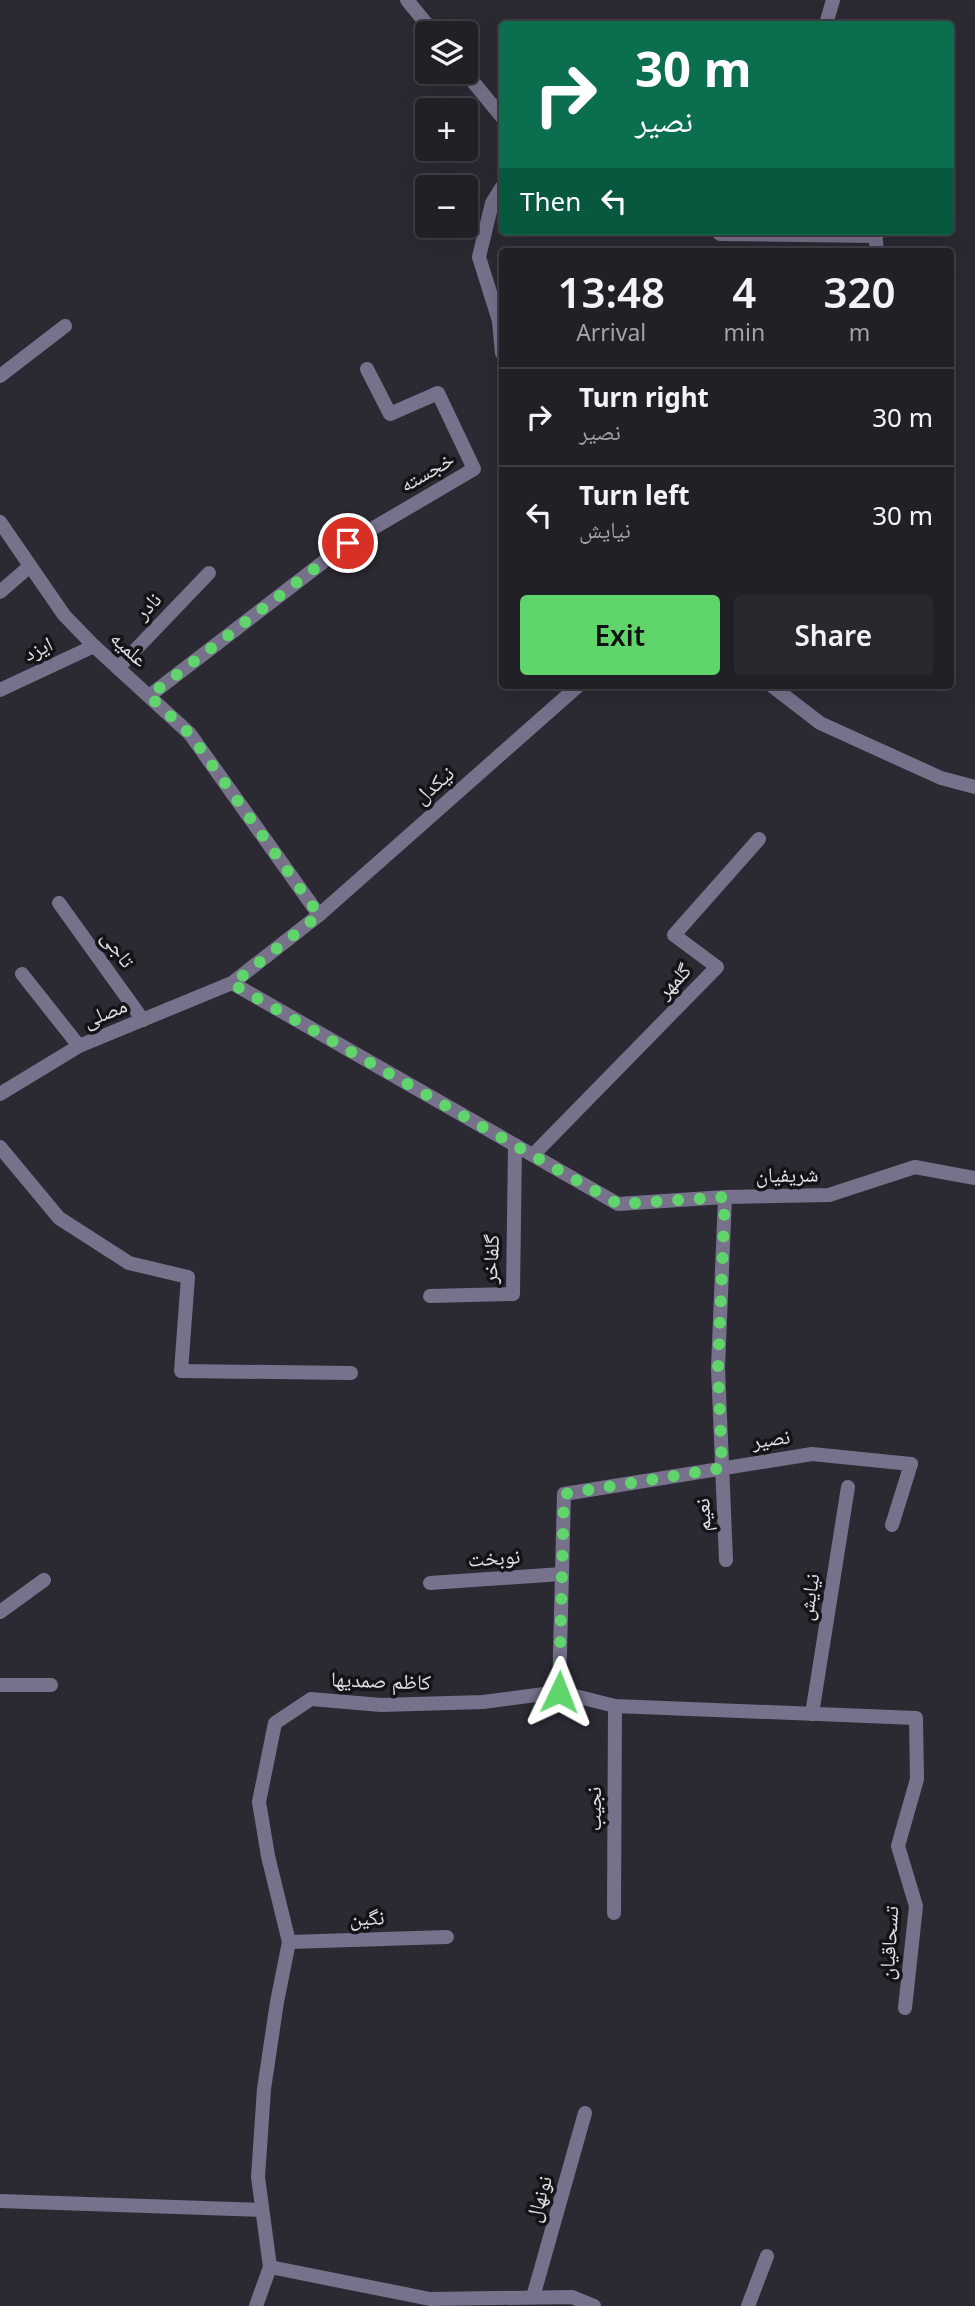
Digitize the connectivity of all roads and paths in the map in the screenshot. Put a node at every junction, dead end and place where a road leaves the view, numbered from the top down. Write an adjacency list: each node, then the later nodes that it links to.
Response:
1 (407, 0): 3 (street)
2 (833, 0): 4 (street)
3 (424, 21)
4 (827, 21)
5 (475, 84): 6 (street)
6 (499, 113)
7 (499, 192): 8 (street)
8 (499, 321)
9 (65, 326): 11 (street)
10 (367, 369): 21 (street, خجسته)
11 (0, 376)
12 (0, 522): 13 (street, علمیه)
13 (30, 566): 15 (street); 16 (street, علمیه)
14 (209, 573): 17 (street, نادر)
15 (0, 592)
16 (94, 646): 17 (street, علمیه); 20 (street, ایزد)
17 (118, 668): 21 (street, علمیه)
18 (575, 689): 25 (street, نیکدل)
19 (776, 689): 22 (street)
20 (0, 690)
21 (149, 696): 25 (street, علمیه)
22 (975, 787)
23 (759, 839): 33 (street, گلمهر)
24 (59, 903): 28 (street, تاجی)
25 (319, 915): 27 (street)
26 (22, 974): 29 (street)
27 (232, 984): 28 (street, مصلی); 31 (street, شریفیان)
28 (143, 1020): 29 (street, مصلی)
29 (79, 1046): 30 (street, مصلی)
30 (0, 1094)
31 (515, 1145): 33 (street, شریفیان); 36 (street, گلفاخر)
32 (0, 1147): 37 (street)
33 (533, 1155): 35 (street, شریفیان)
34 (975, 1178): 35 (street, شریفیان)
35 (725, 1197): 38 (street)
36 (430, 1296)
37 (351, 1373)
38 (722, 1468): 40 (street, نصیر); 41 (street, نعیم); 42 (street, نصیر)
39 (848, 1488): 50 (street, نیایش)
40 (892, 1525)
41 (726, 1560)
42 (562, 1574): 44 (street, نوبخت); 48 (street, نصیر)
43 (44, 1580): 45 (street)
44 (430, 1583)
45 (0, 1612)
46 (0, 1685): 47 (street)
47 (51, 1685)
48 (559, 1692): 49 (street, کاظم صمدیها); 54 (street, کاظم صمدیها)
49 (615, 1706): 50 (street, کاظم صمدیها); 52 (street, نجیب)
50 (813, 1714): 51 (street, کاظم صمدیها)
51 (916, 1718): 55 (street, تسحاقیان)
52 (614, 1913)
53 (447, 1937): 54 (street, نگین)
54 (289, 1942): 58 (street, کاظم صمدیها)
55 (905, 2008)
56 (585, 2113): 61 (street, نونهال)
57 (0, 2201): 58 (street)
58 (262, 2210): 60 (street, کاظم صمدیها)
59 (766, 2256): 64 (street)
60 (270, 2267): 61 (street); 62 (street, کاظم صمدیها)
61 (533, 2297): 63 (street)
62 (256, 2306)
63 (594, 2306)
64 (748, 2306)

